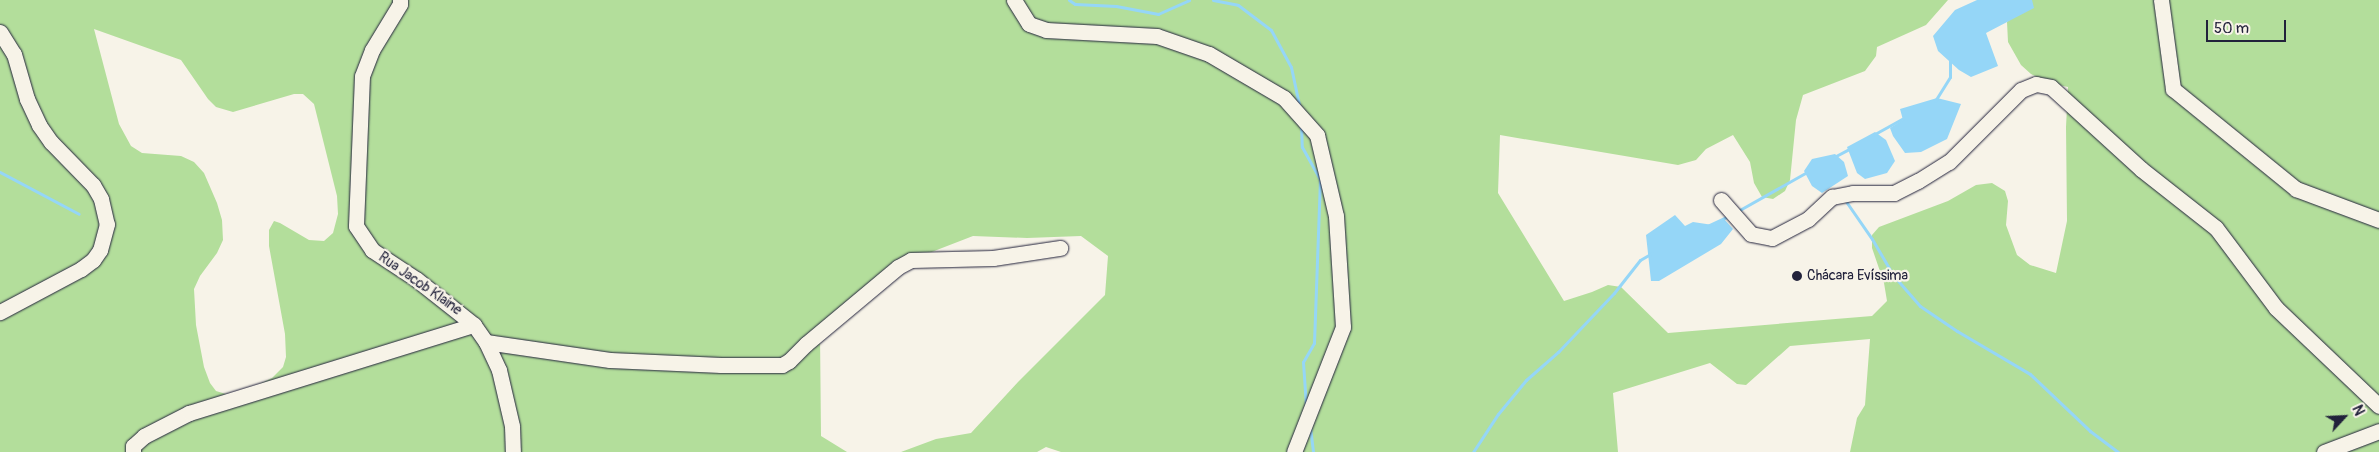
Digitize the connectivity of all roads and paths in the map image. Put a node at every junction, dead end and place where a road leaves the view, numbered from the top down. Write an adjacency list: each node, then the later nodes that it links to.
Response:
1 (400, 0): 9 (street, Rua Jacob Klaine)
2 (1014, 0): 15 (street)
3 (2161, 0): 6 (street)
4 (0, 32): 8 (street)
5 (1721, 200): 11 (street)
6 (2379, 220)
7 (1060, 248): 10 (street)
8 (0, 312)
9 (474, 325): 10 (street, Rua Jacob Klaine); 13 (street)
10 (486, 342): 14 (street, Rua Jacob Klaine)
11 (2379, 406)
12 (2379, 431): 16 (street)
13 (132, 452)
14 (513, 452)
15 (1294, 452)
16 (2324, 452)

